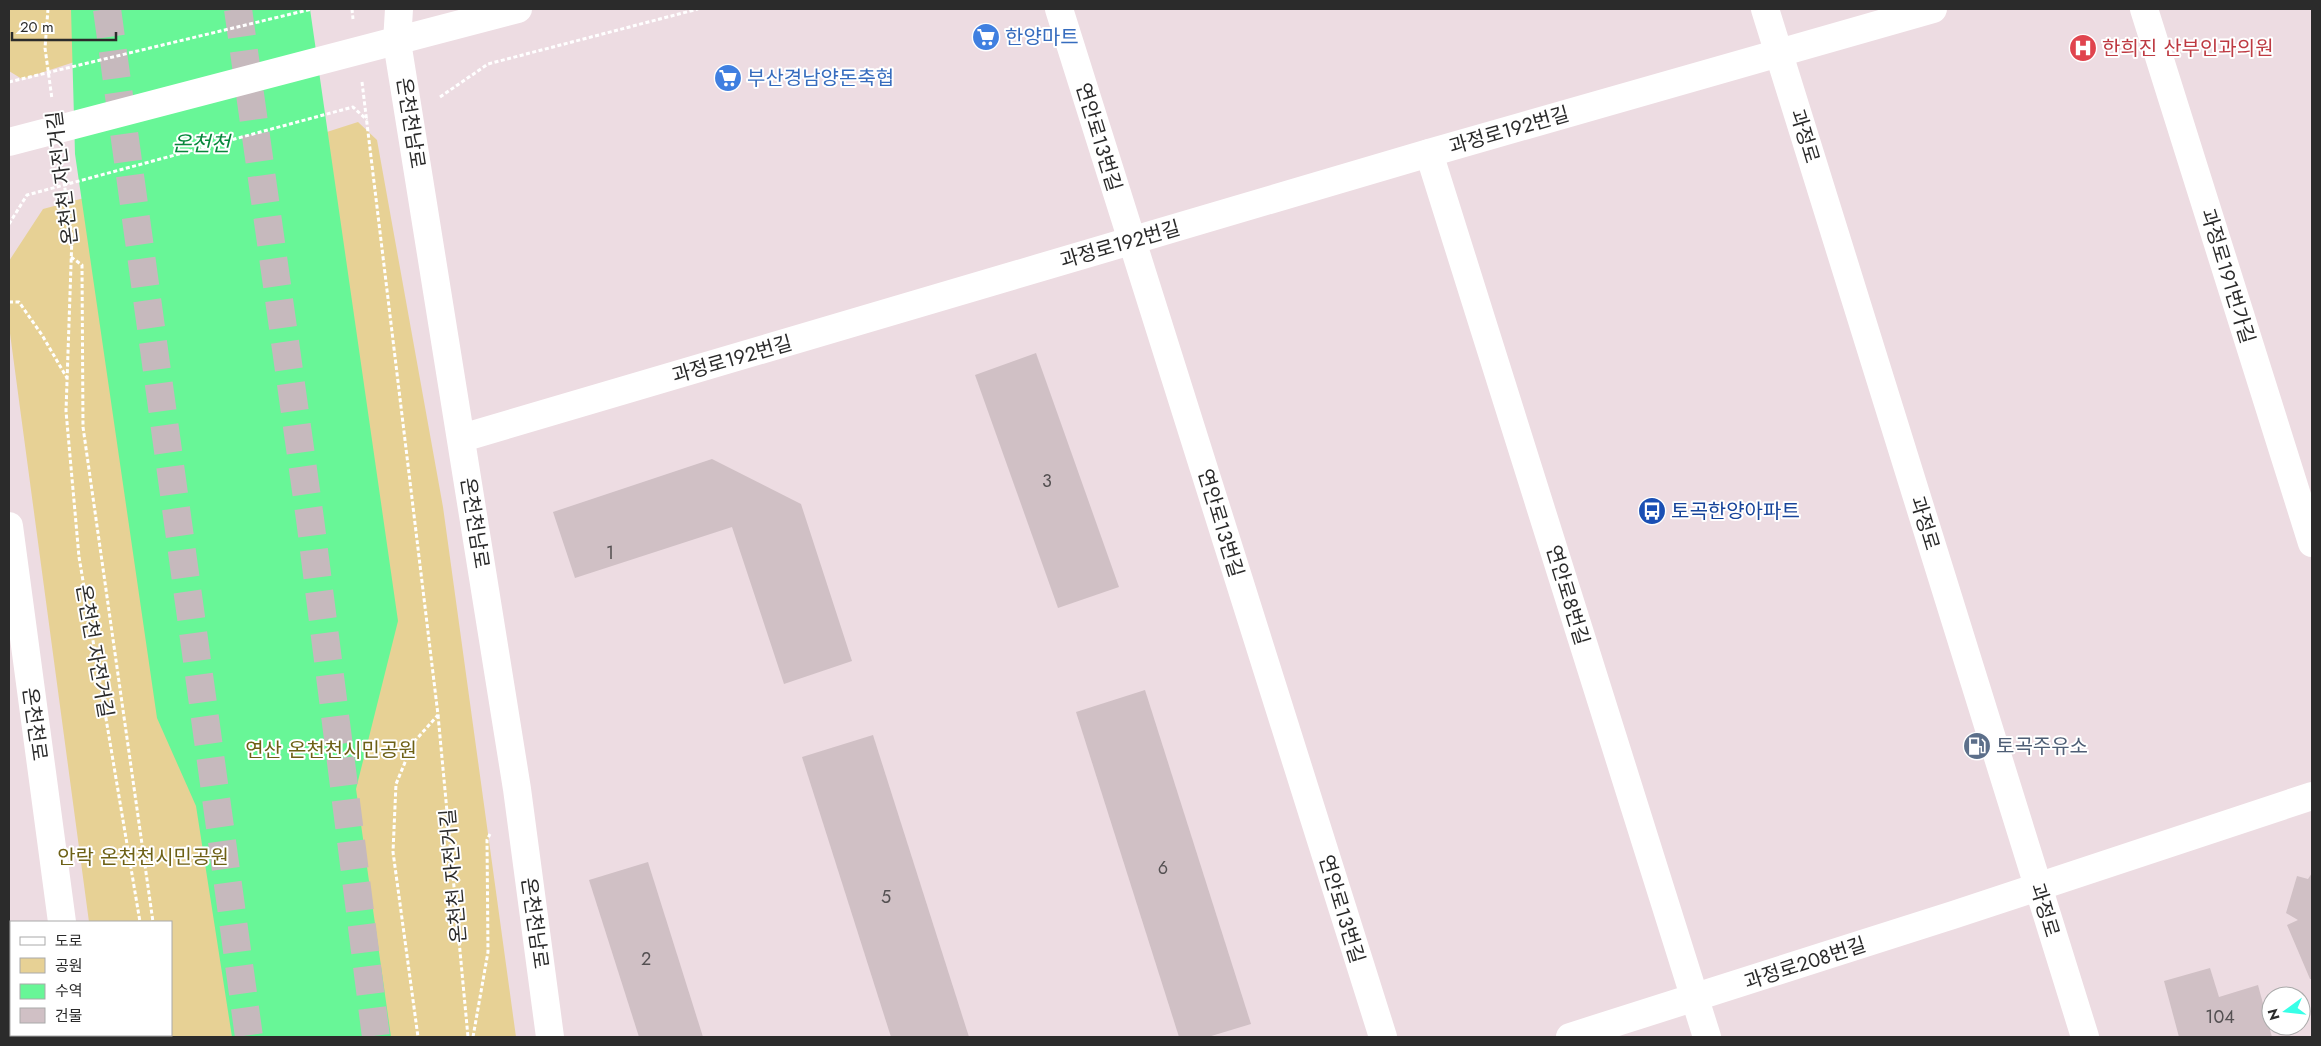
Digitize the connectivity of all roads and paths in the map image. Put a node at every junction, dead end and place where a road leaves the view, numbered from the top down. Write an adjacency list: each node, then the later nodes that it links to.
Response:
1 (48, 9): 16 (path, 온천천 자전거길)
2 (312, 9): 14 (path)
3 (352, 9): 13 (path, 온천천 자전거길)
4 (399, 9): 11 (street, 온천천남로)
5 (518, 9): 11 (street)
6 (698, 9): 15 (path)
7 (1059, 9): 22 (street, 연안로13번길)
8 (1765, 9): 12 (street, 과정로)
9 (1933, 9): 12 (street, 과정로192번길)
10 (2144, 9): 28 (street, 과정로191번가길)
11 (398, 42): 13 (street); 26 (street, 온천천남로)
12 (1779, 52): 19 (street, 과정로192번길); 32 (street, 과정로)
13 (352, 53): 17 (path, 온천천 자전거길); 18 (street)
14 (9, 82)
15 (440, 97)
16 (53, 107)
17 (367, 120): 21 (path); 29 (path, 온천천 자전거길)
18 (9, 142)
19 (1429, 153): 22 (street, 과정로192번길); 36 (street, 연안로8번길)
20 (60, 157): 23 (path, 온천천 자전거길)
21 (9, 224)
22 (1132, 241): 26 (street, 과정로192번길); 41 (street, 연안로13번길)
23 (71, 257): 25 (path, 온천천 자전거길); 35 (path)
24 (9, 302): 25 (path)
25 (67, 379): 34 (path, 온천천 자전거길)
26 (462, 438): 40 (street, 온천천남로)
27 (9, 526): 33 (street, 온천천로)
28 (2312, 543)
29 (438, 715): 37 (path); 38 (path, 온천천 자전거길)
30 (2312, 796): 32 (street, 과정로208번길)
31 (491, 832): 39 (path, 온천천 자전거길)
32 (2038, 887): 36 (street, 과정로208번길); 44 (street, 과정로)
33 (62, 921)
34 (140, 921)
35 (153, 921)
36 (1695, 999): 42 (street, 과정로208번길); 43 (street, 연안로8번길)
37 (418, 1037)
38 (468, 1037)
39 (474, 1037)
40 (550, 1037)
41 (1383, 1037)
42 (1570, 1037)
43 (1707, 1037)
44 (2085, 1037)

